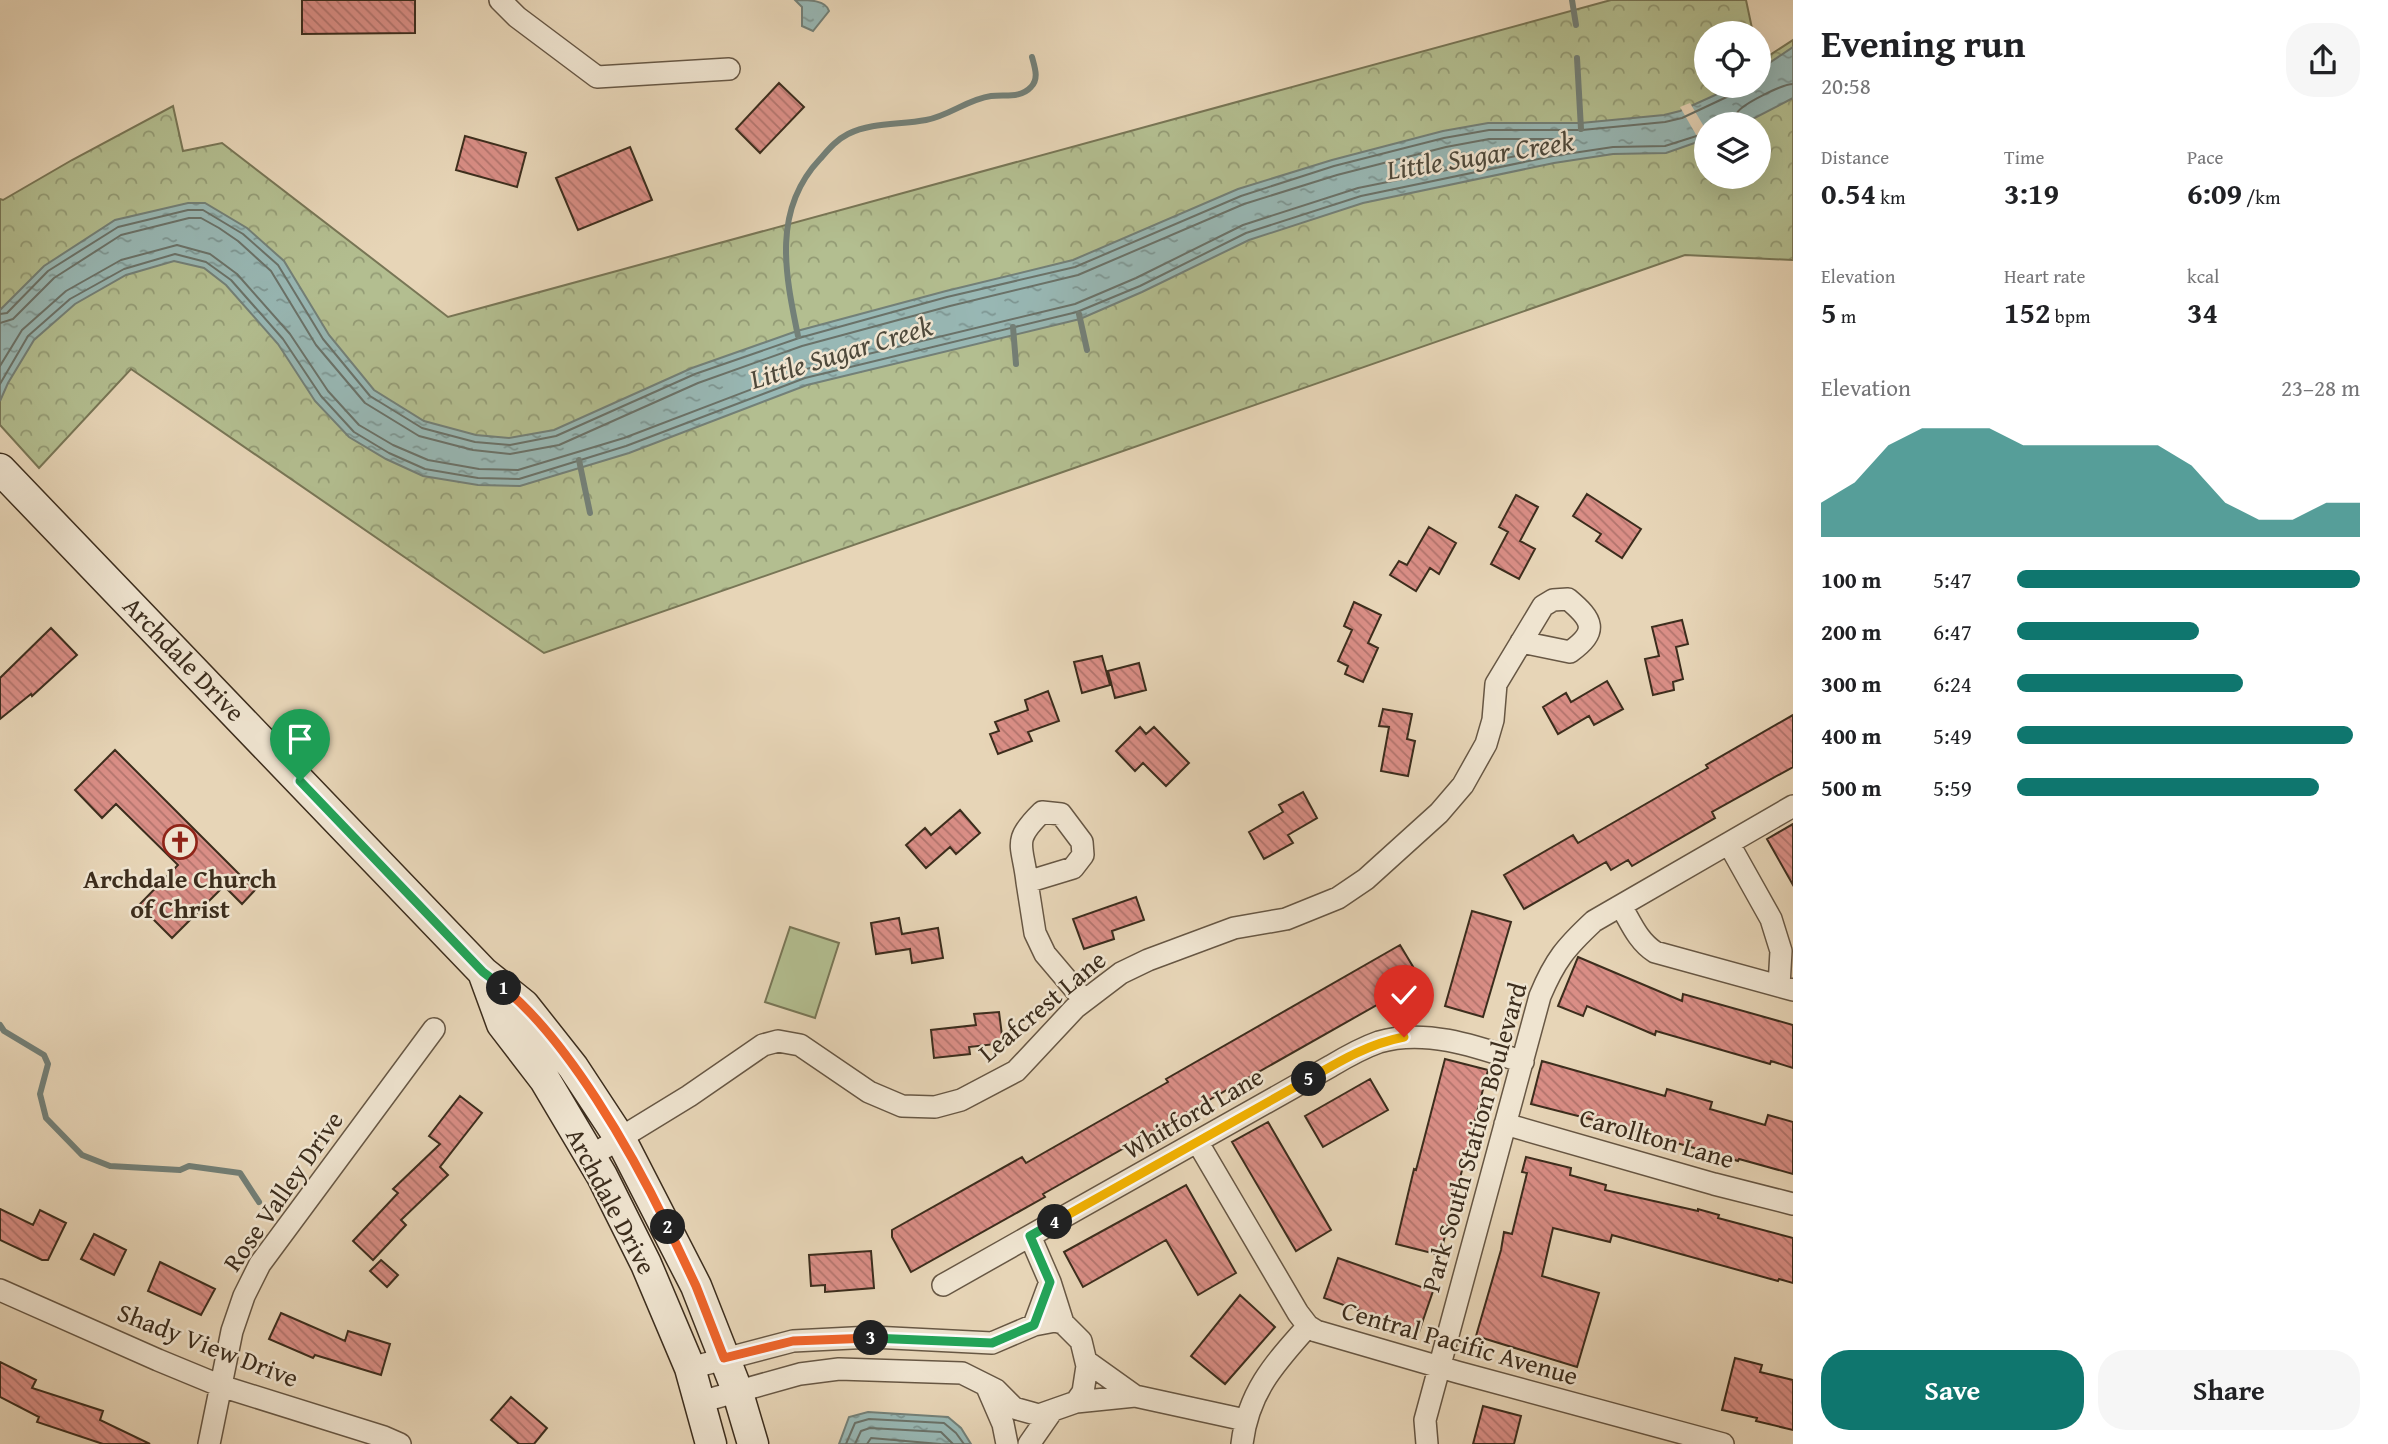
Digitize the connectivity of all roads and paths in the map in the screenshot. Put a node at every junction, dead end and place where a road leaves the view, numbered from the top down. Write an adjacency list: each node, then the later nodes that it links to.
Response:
1 (500, 0): 2 (street)
2 (729, 69)
3 (0, 469): 9 (street, Archdale Drive)
4 (1521, 642): 11 (street, Leafcrest Lane)
5 (1793, 806): 6 (street, Park South Station Boulevard)
6 (1729, 844): 8 (street, Park South Station Boulevard); 10 (street)
7 (1027, 882): 11 (street)
8 (1621, 905): 10 (street); 13 (street, Park South Station Boulevard)
9 (483, 972): 15 (street, Archdale Drive); 17 (street, Archdale Drive)
10 (1786, 988)
11 (1084, 1000): 15 (street, Leafcrest Lane)
12 (434, 1029): 33 (street, Rose Valley Drive)
13 (1522, 1062): 14 (street, Park South Station Boulevard); 16 (street, Whitford Lane)
14 (1505, 1124): 18 (street, Carollton Lane); 29 (street, Park South Station Boulevard)
15 (621, 1140): 17 (street, Leafcrest Lane); 27 (street, Archdale Drive)
16 (1198, 1143): 19 (street, Whitford Lane); 25 (street, Central Pacific Avenue)
17 (591, 1156): 30 (street, Archdale Drive)
18 (1793, 1204)
19 (1030, 1236): 20 (street); 21 (street, Whitford Lane)
20 (1050, 1282): 23 (street); 24 (street)
21 (943, 1285)
22 (0, 1290): 33 (street, Shady View Drive)
23 (1063, 1324): 24 (street); 28 (street)
24 (1034, 1325): 26 (street)
25 (1308, 1326): 29 (street, Central Pacific Avenue); 39 (street)
26 (872, 1338): 27 (street); 31 (street)
27 (724, 1358): 30 (street); 34 (street, Archdale Drive)
28 (1086, 1362): 35 (street); 37 (street)
29 (1440, 1367): 47 (street, Park South Station Boulevard); 48 (street, Central Pacific Avenue)
30 (690, 1368): 36 (street, Archdale Drive)
31 (871, 1371): 32 (street); 34 (street)
32 (986, 1385): 38 (street); 44 (street)
33 (221, 1386): 40 (street, Rose Valley Drive); 41 (street, Shady View Drive)
34 (737, 1390): 36 (street); 43 (street, Archdale Drive)
35 (1135, 1396): 37 (street); 39 (street)
36 (700, 1402): 42 (street, Archdale Drive)
37 (1076, 1402): 38 (street)
38 (1052, 1411): 45 (street)
39 (1245, 1420): 46 (street)
40 (209, 1444)
41 (400, 1444)
42 (710, 1444)
43 (753, 1444)
44 (1007, 1444)
45 (1029, 1444)
46 (1242, 1444)
47 (1427, 1444)
48 (1723, 1444)

